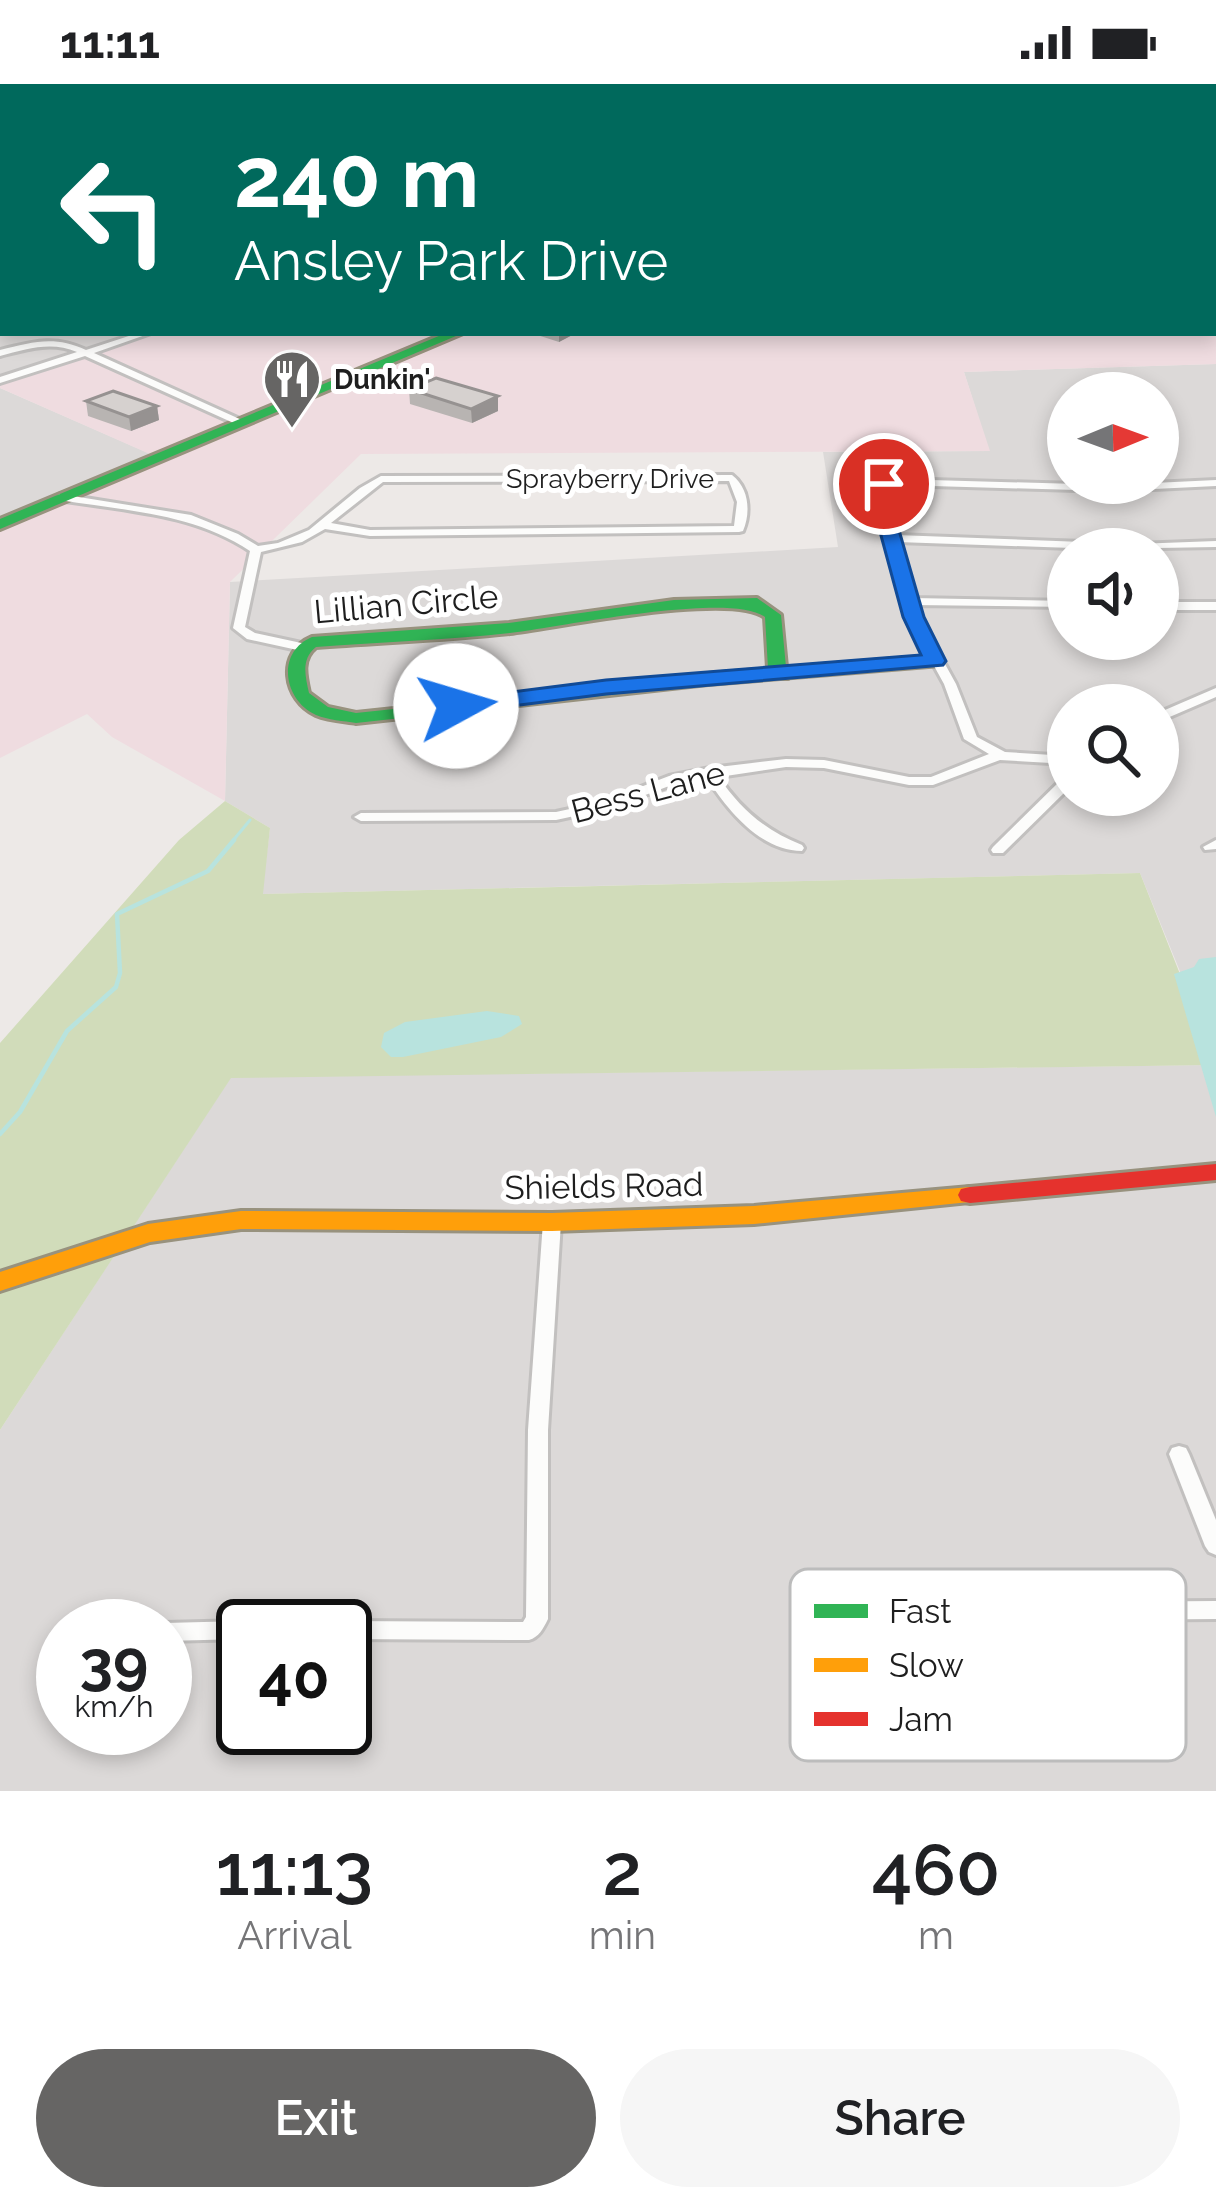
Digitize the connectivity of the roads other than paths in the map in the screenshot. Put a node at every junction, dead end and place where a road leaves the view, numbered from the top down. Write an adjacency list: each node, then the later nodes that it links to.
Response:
1 (137, 336): 4 (street)
2 (450, 336): 8 (main road)
3 (56, 343): 4 (street); 5 (street); 6 (street)
4 (85, 352): 7 (street); 8 (street)
5 (0, 353)
6 (0, 364)
7 (0, 380)
8 (241, 423): 10 (main road)
9 (1216, 483): 13 (street)
10 (60, 497): 11 (main road); 15 (street)
11 (0, 524)
12 (327, 526): 12 (street, Sprayberry Drive); 15 (street, Sprayberry Drive)
13 (890, 538): 14 (street); 16 (street)
14 (1216, 544)
15 (256, 550): 20 (street)
16 (908, 601): 17 (street); 21 (street)
17 (1047, 604)
18 (1216, 605): 19 (street)
19 (1179, 606)
20 (302, 647): 22 (main road, Lillian Circle); 22 (main road, Lillian Circle)
21 (935, 661): 22 (main road, Lillian Circle); 25 (street)
22 (782, 674)
23 (1216, 692): 24 (street)
24 (1179, 709)
25 (1000, 755): 26 (street); 27 (street, Bess Lane)
26 (1047, 758)
27 (710, 772): 29 (street, Bess Lane); 30 (street)
28 (1047, 802): 31 (street)
29 (361, 817)
30 (797, 848)
31 (998, 850)
32 (1216, 1172): 33 (main road, Shields Road)
33 (552, 1222): 34 (main road, Shields Road); 39 (street)
34 (0, 1282)
35 (1179, 1454): 36 (street)
36 (1216, 1546)
37 (1186, 1610): 38 (street)
38 (1216, 1610)
39 (372, 1630)

